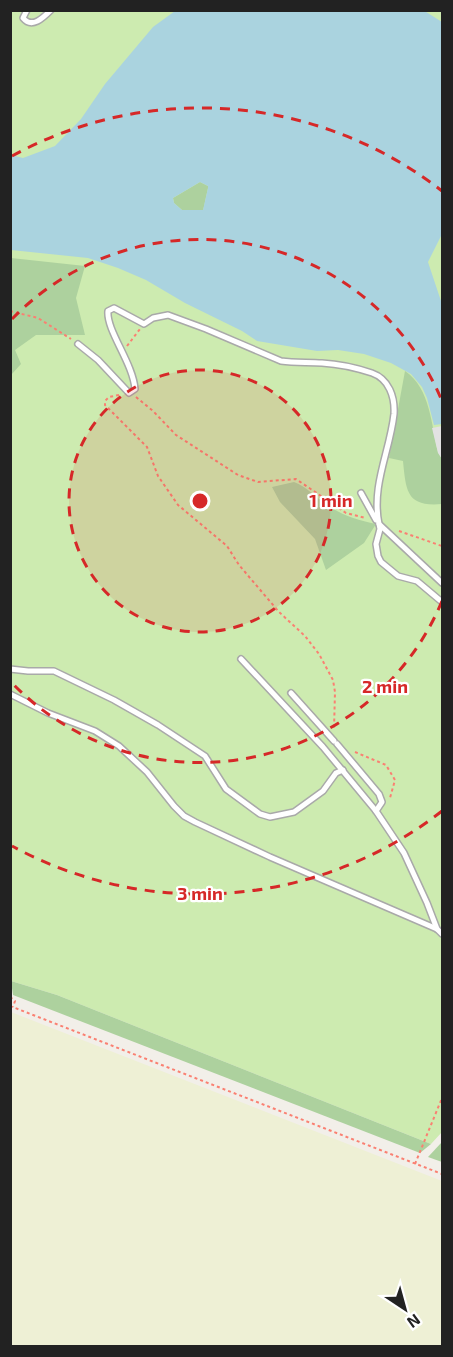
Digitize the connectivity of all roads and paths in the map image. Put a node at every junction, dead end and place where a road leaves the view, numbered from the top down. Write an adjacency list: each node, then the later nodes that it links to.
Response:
1 (27, 10): 2 (lane)
2 (51, 10)
3 (10, 311): 5 (path)
4 (144, 324): 6 (path); 6 (lane); 9 (lane)
5 (78, 344): 7 (lane)
6 (123, 350): 7 (lane)
7 (129, 393): 9 (path); 18 (path)
8 (361, 493): 9 (lane)
9 (379, 524): 12 (lane); 13 (lane)
10 (399, 531): 11 (path)
11 (442, 546)
12 (442, 583)
13 (442, 602)
14 (242, 659): 19 (lane)
15 (10, 669): 19 (lane)
16 (291, 693): 18 (lane)
17 (10, 694): 22 (lane)
18 (336, 742): 20 (path); 21 (lane)
19 (343, 771): 21 (lane)
20 (390, 798)
21 (376, 811): 22 (lane)
22 (436, 929): 23 (lane)
23 (442, 934)
24 (10, 997): 25 (path)
25 (12, 1007): 27 (path)
26 (442, 1098): 27 (path)
27 (415, 1164): 28 (path)
28 (442, 1174)

